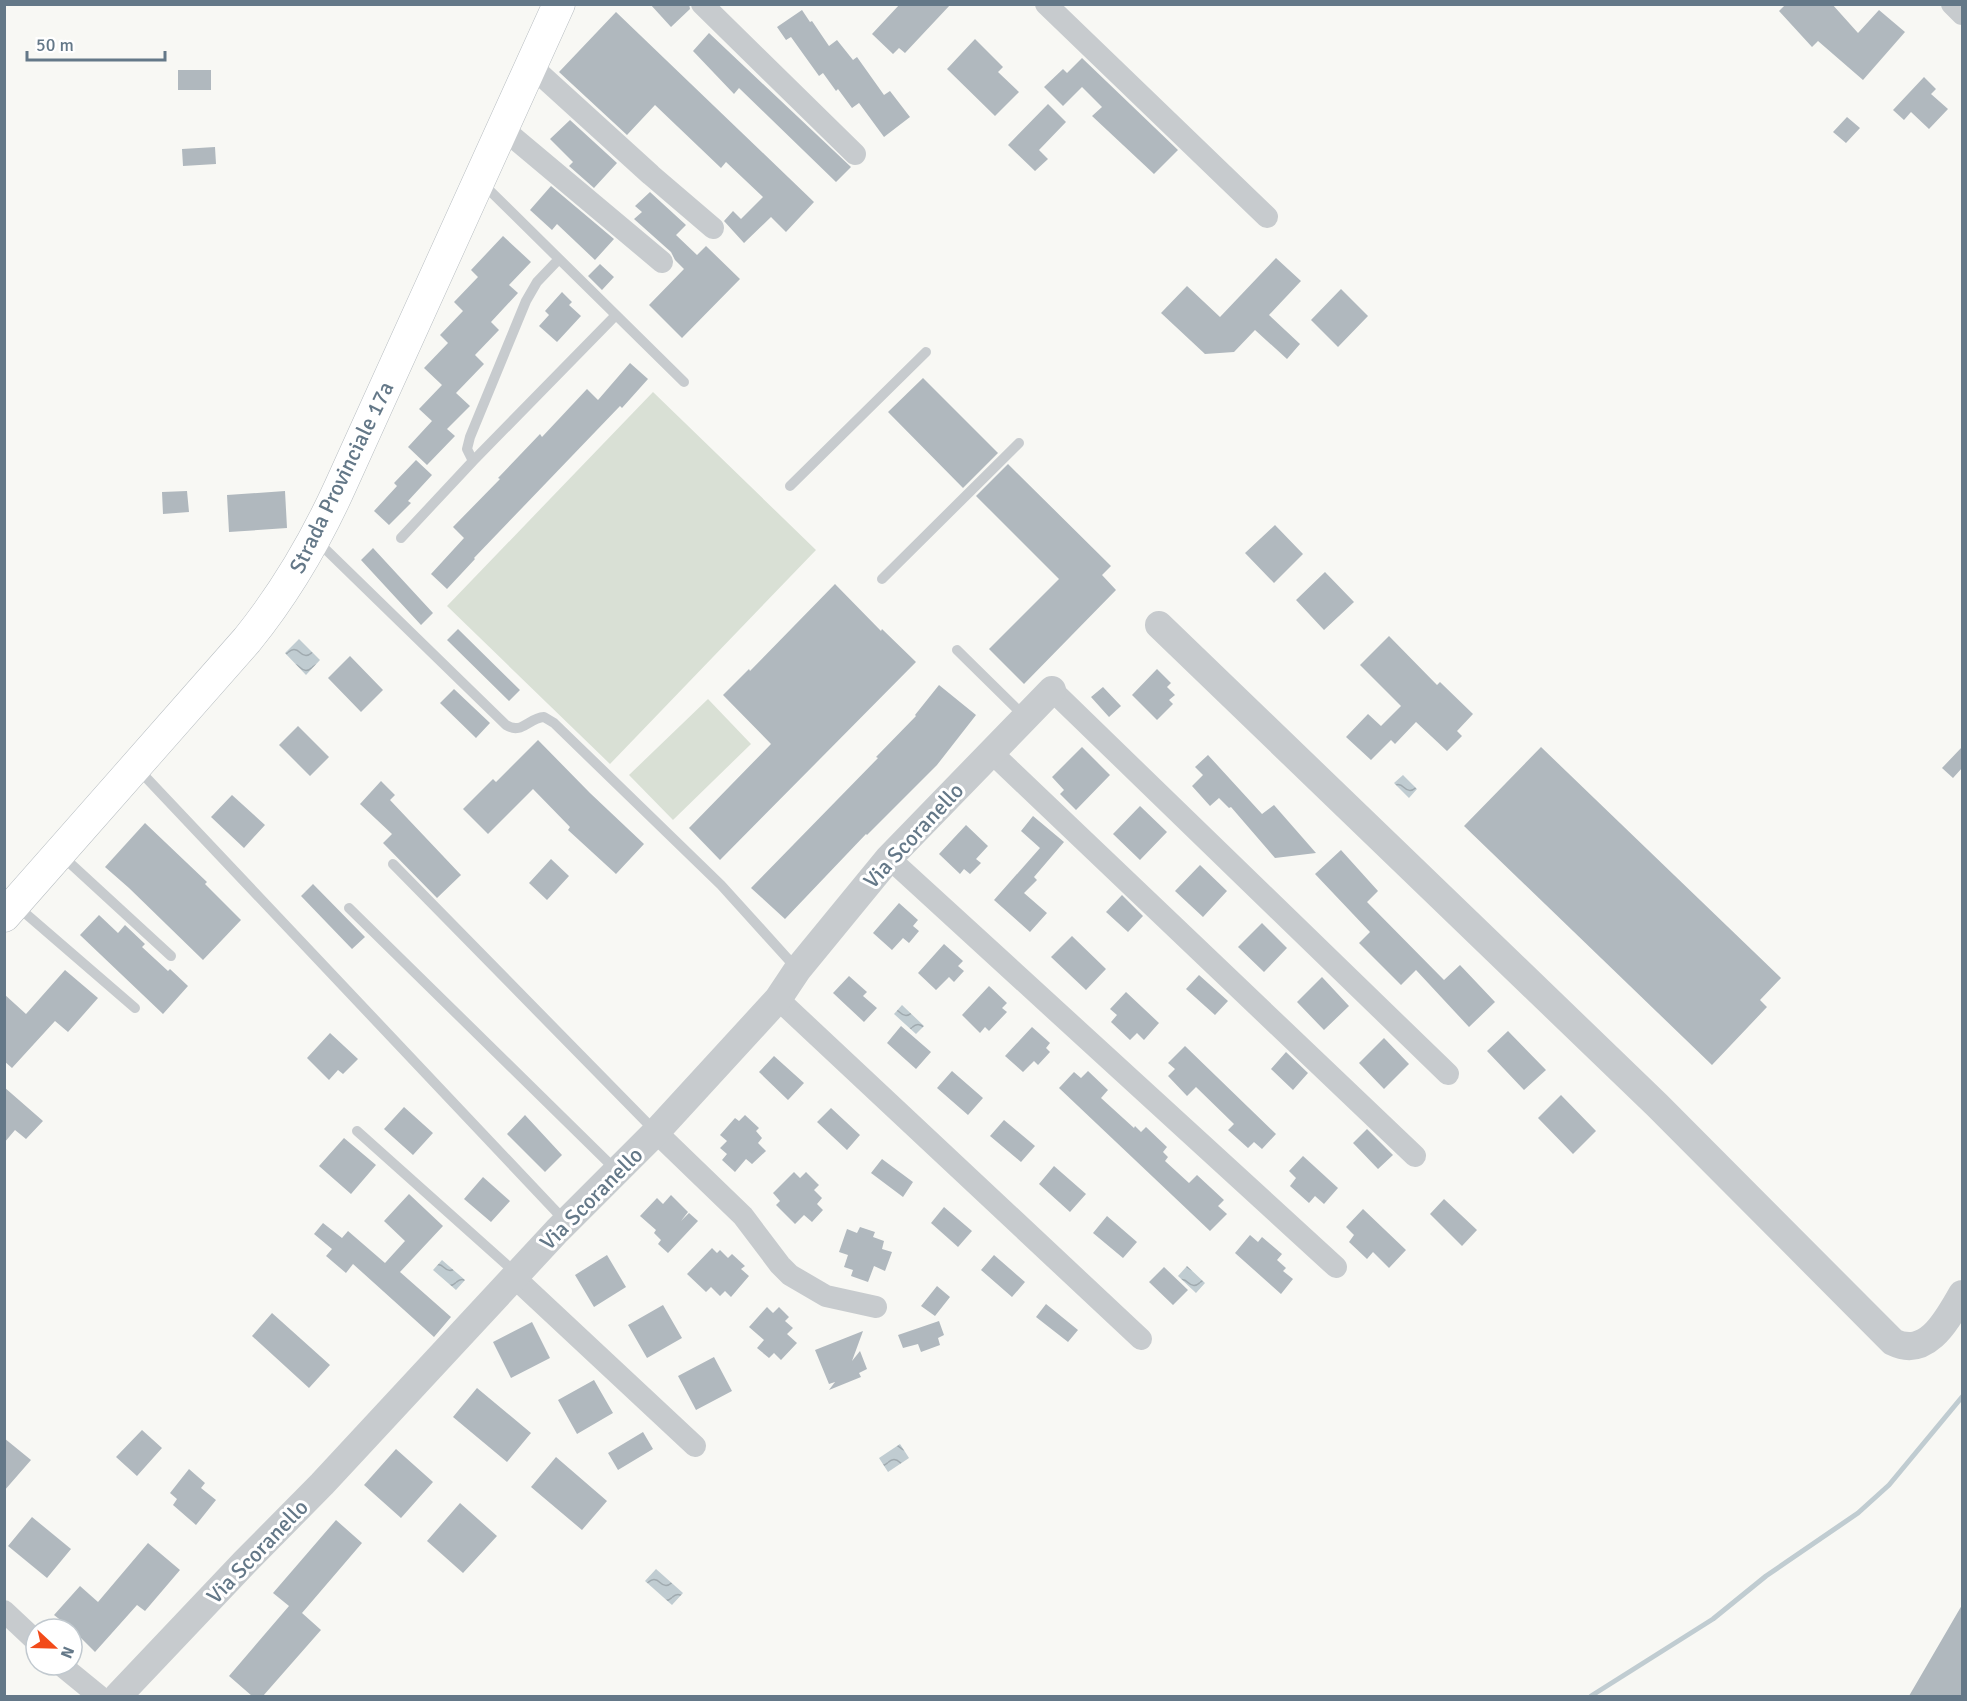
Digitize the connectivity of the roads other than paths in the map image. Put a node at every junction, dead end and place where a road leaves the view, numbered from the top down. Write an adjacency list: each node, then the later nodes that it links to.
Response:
1 (559, 4): 6 (main road, Strada Provinciale 17a)
2 (702, 4): 8 (street)
3 (1046, 4): 10 (street)
4 (1952, 4): 5 (street)
5 (1962, 14)
6 (530, 66): 7 (main road, Strada Provinciale 17a); 11 (street)
7 (502, 128): 9 (main road, Strada Provinciale 17a); 13 (street)
8 (855, 154)
9 (479, 180): 12 (lane); 21 (main road, Strada Provinciale 17a)
10 (1267, 217)
11 (713, 228)
12 (559, 259): 14 (lane); 18 (lane)
13 (662, 262)
14 (616, 315): 16 (lane); 18 (lane)
15 (926, 352): 19 (lane)
16 (684, 382)
17 (1019, 444): 22 (lane)
18 (473, 461): 20 (lane)
19 (790, 486)
20 (401, 538)
21 (315, 539): 28 (main road, Strada Provinciale 17a); 35 (lane)
22 (882, 579)
23 (1159, 625): 46 (street)
24 (957, 650): 26 (lane)
25 (1052, 690): 26 (street, Via Scoranello); 38 (street)
26 (1025, 717): 27 (street, Via Scoranello)
27 (991, 752): 30 (street, Via Scoranello); 41 (street)
28 (136, 767): 29 (main road, Strada Provinciale 17a); 43 (lane)
29 (60, 854): 33 (main road, Strada Provinciale 17a); 34 (lane)
30 (889, 858): 35 (street, Via Scoranello); 44 (street)
31 (393, 864): 40 (lane)
32 (349, 908): 42 (lane)
33 (10, 910): 37 (lane)
34 (171, 956)
35 (798, 969): 36 (street, Via Scoranello)
36 (778, 999): 40 (street, Via Scoranello); 48 (street)
37 (135, 1008)
38 (1448, 1074)
39 (357, 1131): 45 (lane)
40 (656, 1132): 42 (street, Via Scoranello); 47 (street)
41 (1415, 1156)
42 (617, 1171): 43 (street, Via Scoranello)
43 (567, 1222): 45 (street, Via Scoranello)
44 (1336, 1267)
45 (516, 1276): 49 (street); 54 (street, Via Scoranello)
46 (1962, 1294)
47 (876, 1307)
48 (1142, 1339)
49 (695, 1446)
50 (4, 1611): 51 (street)
51 (24, 1630)
52 (76, 1677): 53 (street)
53 (99, 1696)
54 (118, 1696)

